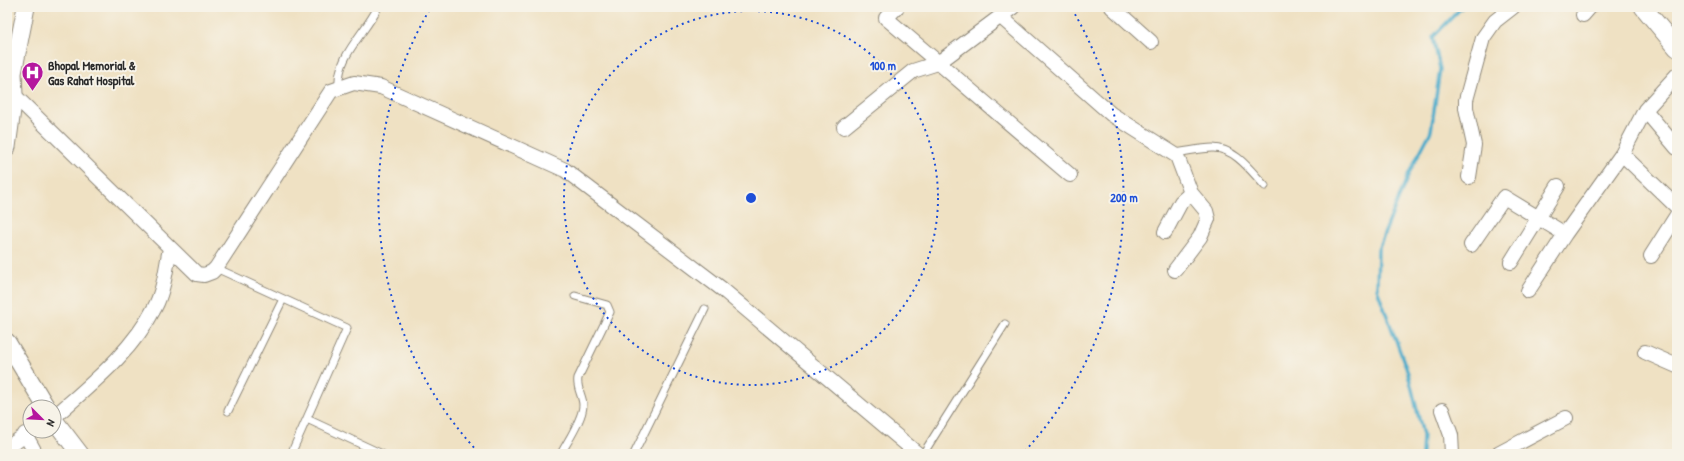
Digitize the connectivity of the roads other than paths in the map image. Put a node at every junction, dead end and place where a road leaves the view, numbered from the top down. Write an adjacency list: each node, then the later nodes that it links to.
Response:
1 (26, 7): 12 (street)
2 (378, 7): 14 (lane)
3 (897, 7): 11 (street)
4 (1013, 7): 8 (street)
5 (1112, 7): 9 (street)
6 (1513, 7): 23 (street)
7 (1643, 7): 10 (street)
8 (1001, 17): 11 (street); 20 (street)
9 (1151, 42)
10 (1677, 48)
11 (938, 63): 17 (street); 22 (street)
12 (10, 73): 15 (street)
13 (1677, 75): 16 (street)
14 (338, 88): 36 (street); 62 (street)
15 (14, 95): 18 (street); 33 (street)
16 (1646, 110): 19 (street); 21 (street)
17 (844, 127)
18 (7, 147)
19 (1677, 148)
20 (1173, 154): 24 (lane); 26 (street)
21 (1622, 154): 27 (street); 31 (street)
22 (1070, 175)
23 (1470, 177)
24 (1265, 186)
25 (1558, 186): 29 (street)
26 (1191, 193): 30 (street); 37 (street)
27 (1677, 207)
28 (1677, 215): 34 (street)
29 (1540, 217): 31 (street); 32 (street); 35 (street)
30 (1165, 232)
31 (1565, 234): 38 (street)
32 (1471, 245)
33 (170, 248): 36 (street); 47 (street)
34 (1651, 256)
35 (1511, 262)
36 (216, 268): 40 (lane)
37 (1175, 270)
38 (1528, 291)
39 (575, 296): 60 (lane)
40 (283, 299): 49 (lane); 51 (lane)
41 (704, 309): 61 (lane)
42 (1005, 324): 63 (lane)
43 (7, 342): 46 (street)
44 (1645, 352): 45 (street)
45 (1677, 366)
46 (41, 399)
47 (62, 410)
48 (1442, 410): 64 (street)
49 (228, 411)
50 (1566, 418): 65 (street)
51 (307, 419): 58 (lane); 59 (lane)
52 (62, 430): 57 (street)
53 (22, 437): 55 (street)
54 (30, 439): 56 (street)
55 (7, 448)
56 (36, 454)
57 (80, 454)
58 (291, 454)
59 (382, 454)
60 (561, 454)
61 (634, 454)
62 (918, 454)
63 (923, 454)
64 (1452, 454)
65 (1498, 454)

